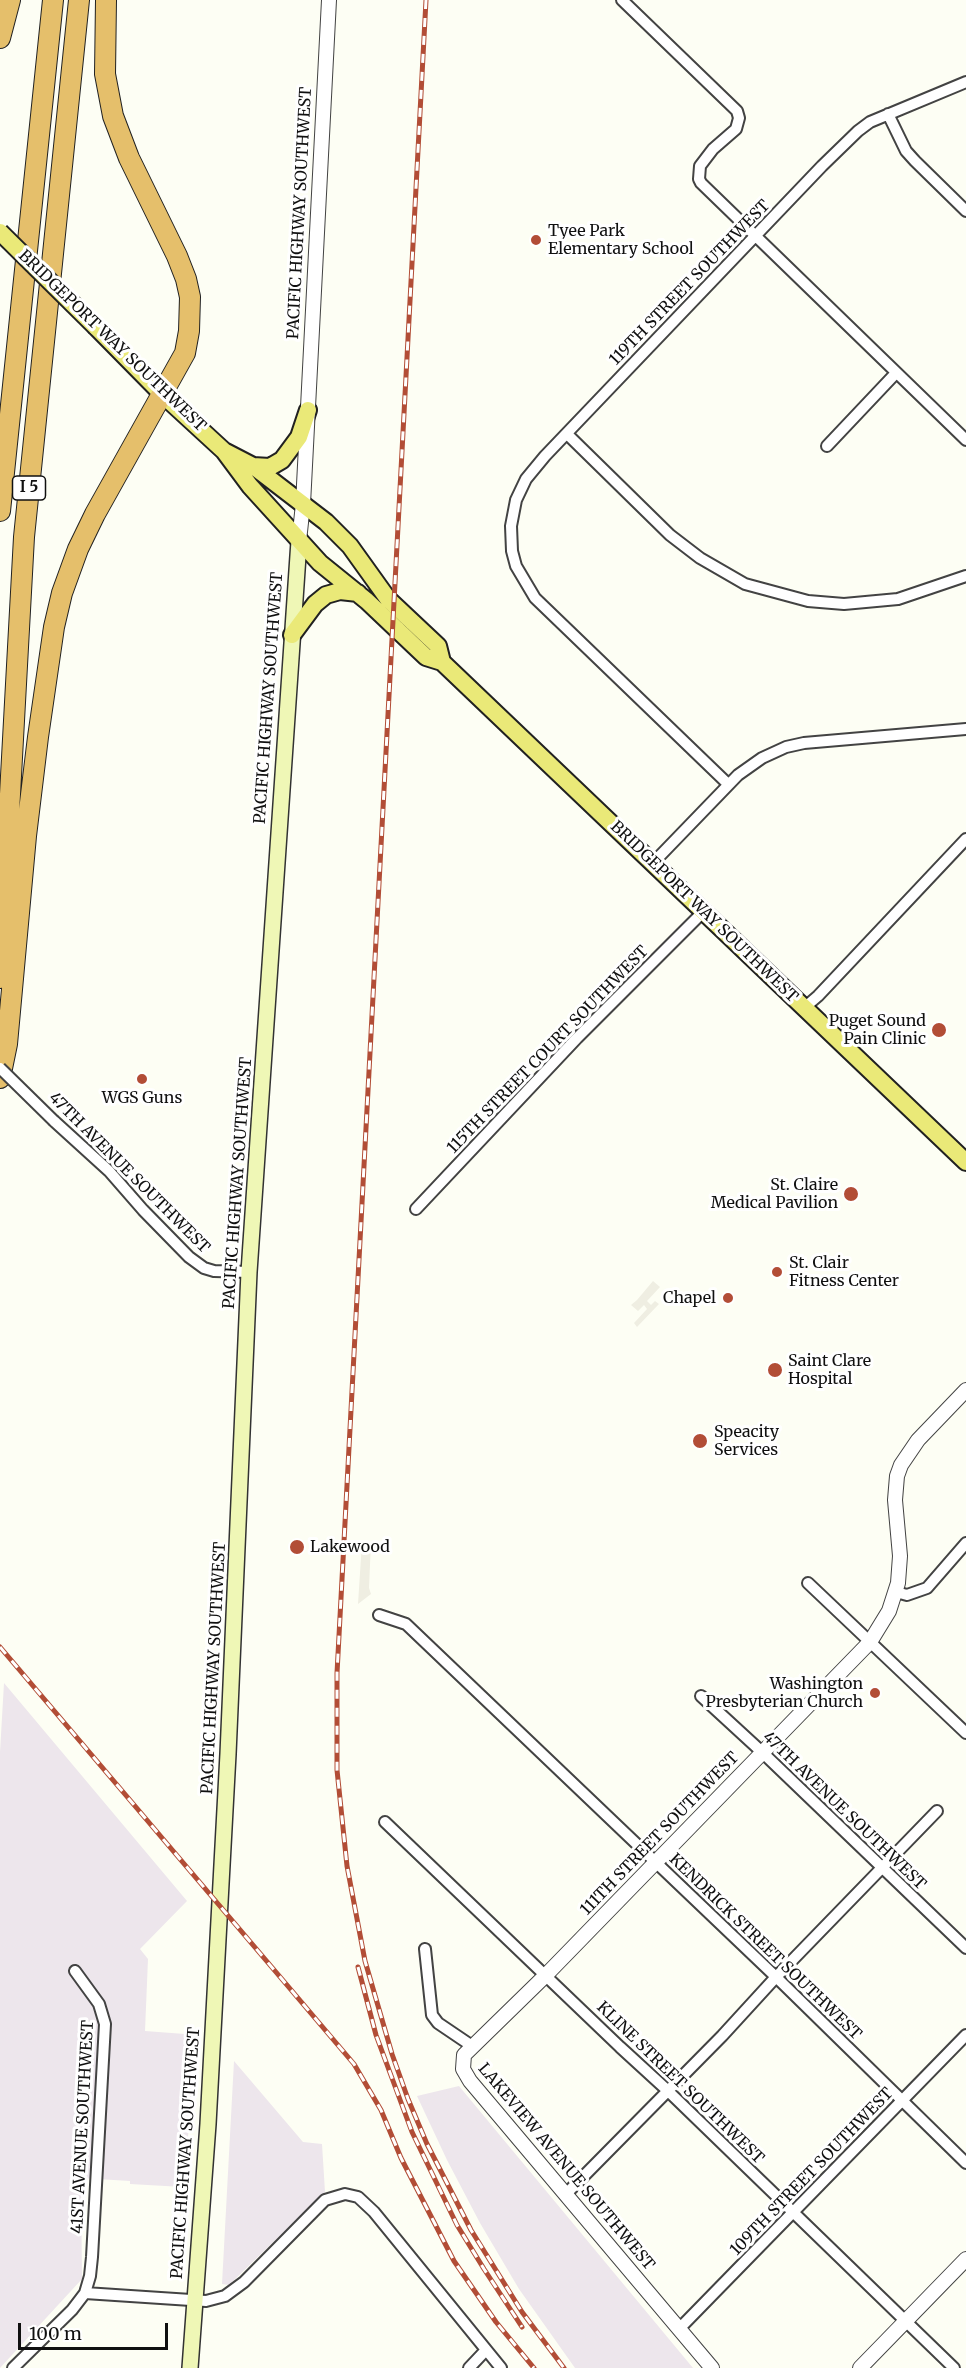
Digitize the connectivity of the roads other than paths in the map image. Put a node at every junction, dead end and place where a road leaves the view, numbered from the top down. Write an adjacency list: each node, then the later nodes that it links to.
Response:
1 (10, 0): 7 (highway)
2 (53, 0): 21 (highway, I 5)
3 (79, 0): 32 (highway, I 5)
4 (106, 0): 14 (highway)
5 (329, 0): 15 (street, PACIFIC HIGHWAY SOUTHWEST)
6 (622, 0): 12 (street)
7 (0, 38)
8 (966, 82): 9 (street, 119TH STREET SOUTHWEST)
9 (888, 114): 10 (street); 12 (street, 119TH STREET SOUTHWEST)
10 (966, 211)
11 (0, 232): 14 (main road, BRIDGEPORT WAY SOUTHWEST, bridge)
12 (756, 236): 13 (street); 16 (street, 119TH STREET SOUTHWEST)
13 (896, 373): 17 (street); 18 (street)
14 (162, 394): 19 (main road, BRIDGEPORT WAY SOUTHWEST); 35 (highway)
15 (308, 410): 19 (main road); 20 (street, PACIFIC HIGHWAY SOUTHWEST)
16 (567, 434): 23 (street); 28 (street, 119TH STREET SOUTHWEST)
17 (966, 440)
18 (826, 446)
19 (246, 469): 20 (main road, BRIDGEPORT WAY SOUTHWEST); 22 (main road, BRIDGEPORT WAY SOUTHWEST)
20 (303, 504): 22 (street, PACIFIC HIGHWAY SOUTHWEST); 26 (main road, BRIDGEPORT WAY SOUTHWEST)
21 (0, 511)
22 (299, 542): 24 (main road, BRIDGEPORT WAY SOUTHWEST); 25 (main road, PACIFIC HIGHWAY SOUTHWEST)
23 (966, 576)
24 (358, 593): 25 (main road); 26 (main road, BRIDGEPORT WAY SOUTHWEST)
25 (292, 634): 38 (main road, PACIFIC HIGHWAY SOUTHWEST)
26 (442, 662): 30 (main road, BRIDGEPORT WAY SOUTHWEST)
27 (966, 729): 28 (street)
28 (728, 784): 30 (street)
29 (966, 839): 33 (street)
30 (652, 863): 31 (main road, BRIDGEPORT WAY SOUTHWEST)
31 (703, 912): 33 (main road, BRIDGEPORT WAY SOUTHWEST); 37 (street, 115TH STREET COURT SOUTHWEST)
32 (0, 978)
33 (804, 1008): 36 (main road, BRIDGEPORT WAY SOUTHWEST)
34 (0, 1068): 38 (street, 47TH AVENUE SOUTHWEST, bridge)
35 (0, 1078)
36 (966, 1162)
37 (416, 1209)
38 (249, 1272): 66 (main road, PACIFIC HIGHWAY SOUTHWEST)
39 (966, 1390): 42 (street, 111TH STREET SOUTHWEST)
40 (966, 1543): 42 (street)
41 (808, 1583): 44 (street)
42 (896, 1592): 44 (street, 111TH STREET SOUTHWEST)
43 (379, 1615): 50 (street, KENDRICK STREET SOUTHWEST)
44 (870, 1642): 46 (street); 47 (street, 111TH STREET SOUTHWEST)
45 (701, 1696): 47 (street, 47TH AVENUE SOUTHWEST)
46 (966, 1733)
47 (763, 1753): 50 (street, 111TH STREET SOUTHWEST); 51 (street, 47TH AVENUE SOUTHWEST)
48 (937, 1811): 51 (street)
49 (385, 1822): 55 (street, KLINE STREET SOUTHWEST)
50 (656, 1862): 55 (street, 111TH STREET SOUTHWEST); 56 (street, KENDRICK STREET SOUTHWEST)
51 (883, 1868): 52 (street, 47TH AVENUE SOUTHWEST); 56 (street)
52 (966, 1948)
53 (425, 1949): 58 (street, LAKEVIEW AVENUE SOUTHWEST)
54 (75, 1971): 65 (street, 41ST AVENUE SOUTHWEST)
55 (546, 1975): 58 (street, 111TH STREET SOUTHWEST); 59 (street, KLINE STREET SOUTHWEST)
56 (776, 1977): 59 (street); 60 (street, KENDRICK STREET SOUTHWEST)
57 (966, 2035): 60 (street, 109TH STREET SOUTHWEST)
58 (472, 2046): 62 (street, LAKEVIEW AVENUE SOUTHWEST)
59 (667, 2090): 62 (street); 63 (street, KLINE STREET SOUTHWEST)
60 (902, 2100): 61 (street, KENDRICK STREET SOUTHWEST); 63 (street, 109TH STREET SOUTHWEST)
61 (966, 2163)
62 (566, 2194): 68 (street, LAKEVIEW AVENUE SOUTHWEST)
63 (794, 2212): 67 (street, KLINE STREET SOUTHWEST); 68 (street, 109TH STREET SOUTHWEST)
64 (966, 2259): 67 (street)
65 (85, 2293): 66 (street); 70 (street)
66 (195, 2300): 69 (street); 71 (main road, PACIFIC HIGHWAY SOUTHWEST)
67 (906, 2321): 75 (street); 76 (street, KLINE STREET SOUTHWEST)
68 (679, 2329): 74 (street, LAKEVIEW AVENUE SOUTHWEST)
69 (486, 2350): 72 (street); 73 (street)
70 (13, 2368)
71 (190, 2368)
72 (469, 2368)
73 (501, 2368)
74 (712, 2368)
75 (860, 2368)
76 (954, 2368)

